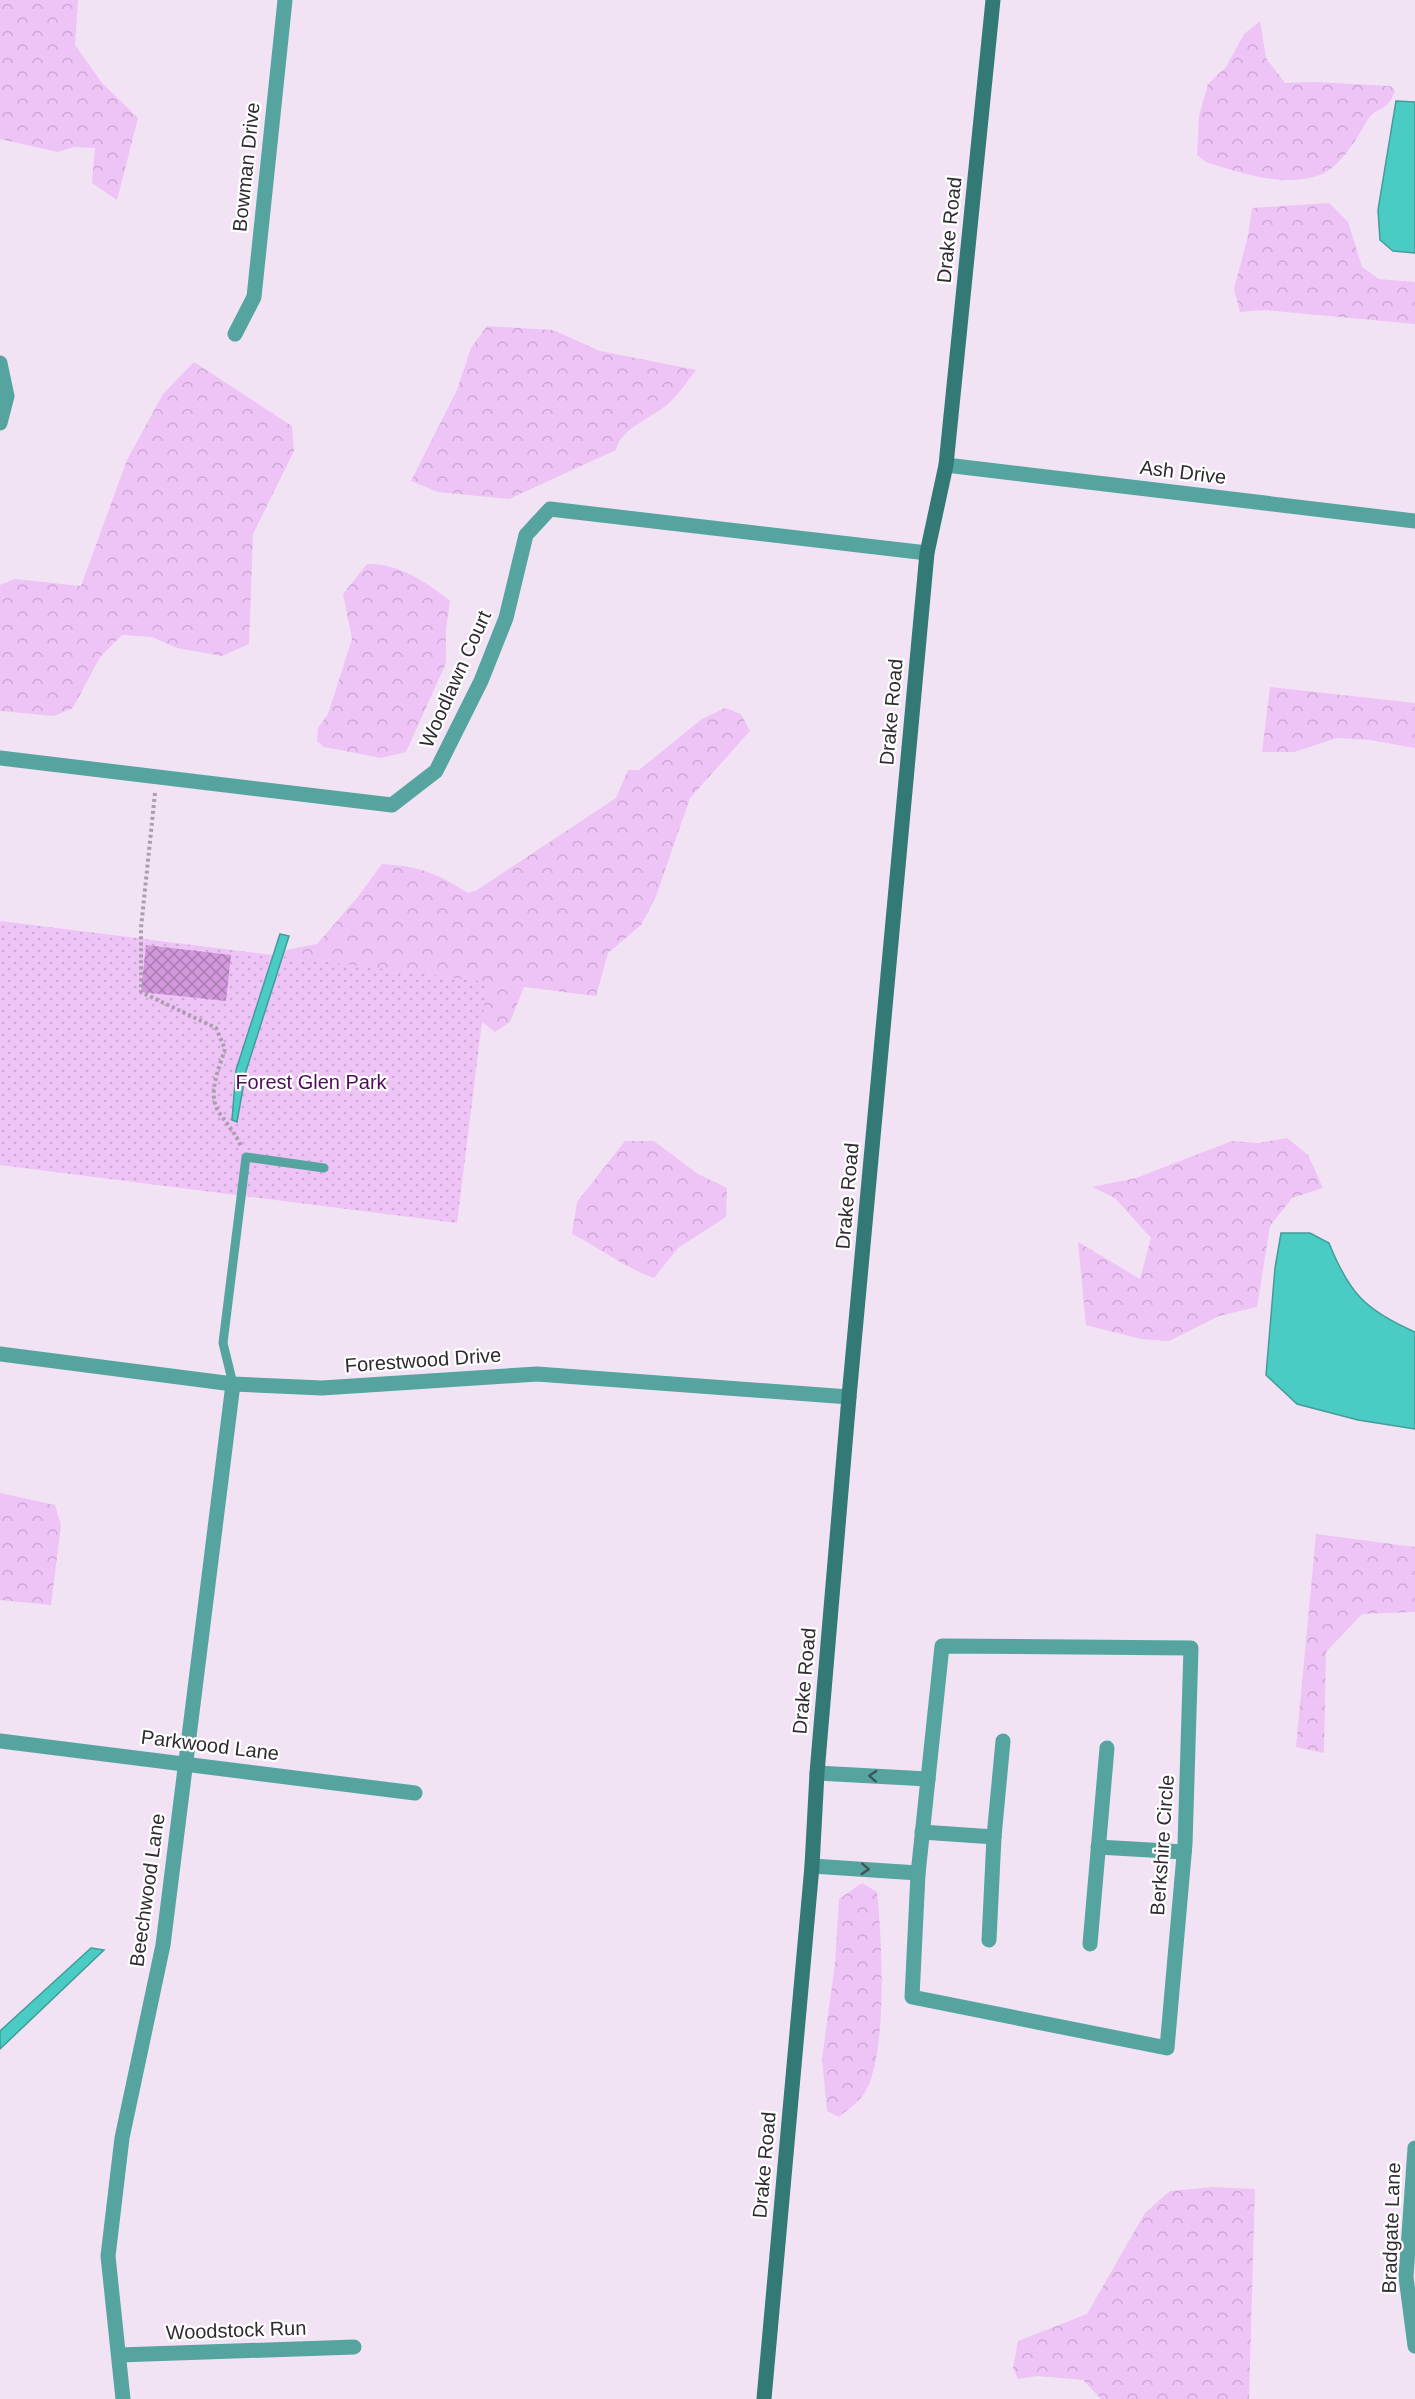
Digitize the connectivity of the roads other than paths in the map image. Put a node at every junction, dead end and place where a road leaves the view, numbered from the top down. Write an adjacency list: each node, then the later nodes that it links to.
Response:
1 (285, 0): 3 (street, Bowman Drive)
2 (993, 0): 6 (street, Drake Road)
3 (235, 334)
4 (0, 363): 5 (street)
5 (0, 423)
6 (946, 465): 7 (street, Ash Drive); 8 (street, Drake Road)
7 (1415, 521)
8 (927, 553): 9 (street, Woodlawn Court); 13 (street, Drake Road)
9 (0, 758)
10 (324, 1168): 12 (lane)
11 (0, 1354): 12 (street, Forestwood Drive)
12 (233, 1384): 13 (street, Forestwood Drive); 17 (street, Beechwood Lane)
13 (849, 1397): 18 (street, Drake Road)
14 (0, 1741): 17 (street, Parkwood Lane)
15 (1004, 1741): 22 (street)
16 (1107, 1748): 23 (street)
17 (184, 1763): 20 (street, Parkwood Lane); 32 (street, Beechwood Lane)
18 (817, 1773): 19 (street, one-way to 18); 25 (street, Drake Road)
19 (928, 1779): 21 (street); 24 (street, Berkshire Circle)
20 (415, 1793)
21 (922, 1832): 22 (street); 26 (street)
22 (994, 1837): 27 (street)
23 (1098, 1847): 24 (street); 28 (street)
24 (1184, 1852): 26 (street, Berkshire Circle)
25 (812, 1866): 26 (street, one-way to 26); 34 (street, Drake Road)
26 (918, 1873)
27 (989, 1940)
28 (1090, 1944)
29 (1415, 2148): 30 (street, Bradgate Lane)
30 (1415, 2346)
31 (354, 2347): 32 (street, Woodstock Run)
32 (119, 2355): 33 (street, Beechwood Lane)
33 (123, 2399)
34 (764, 2399)

